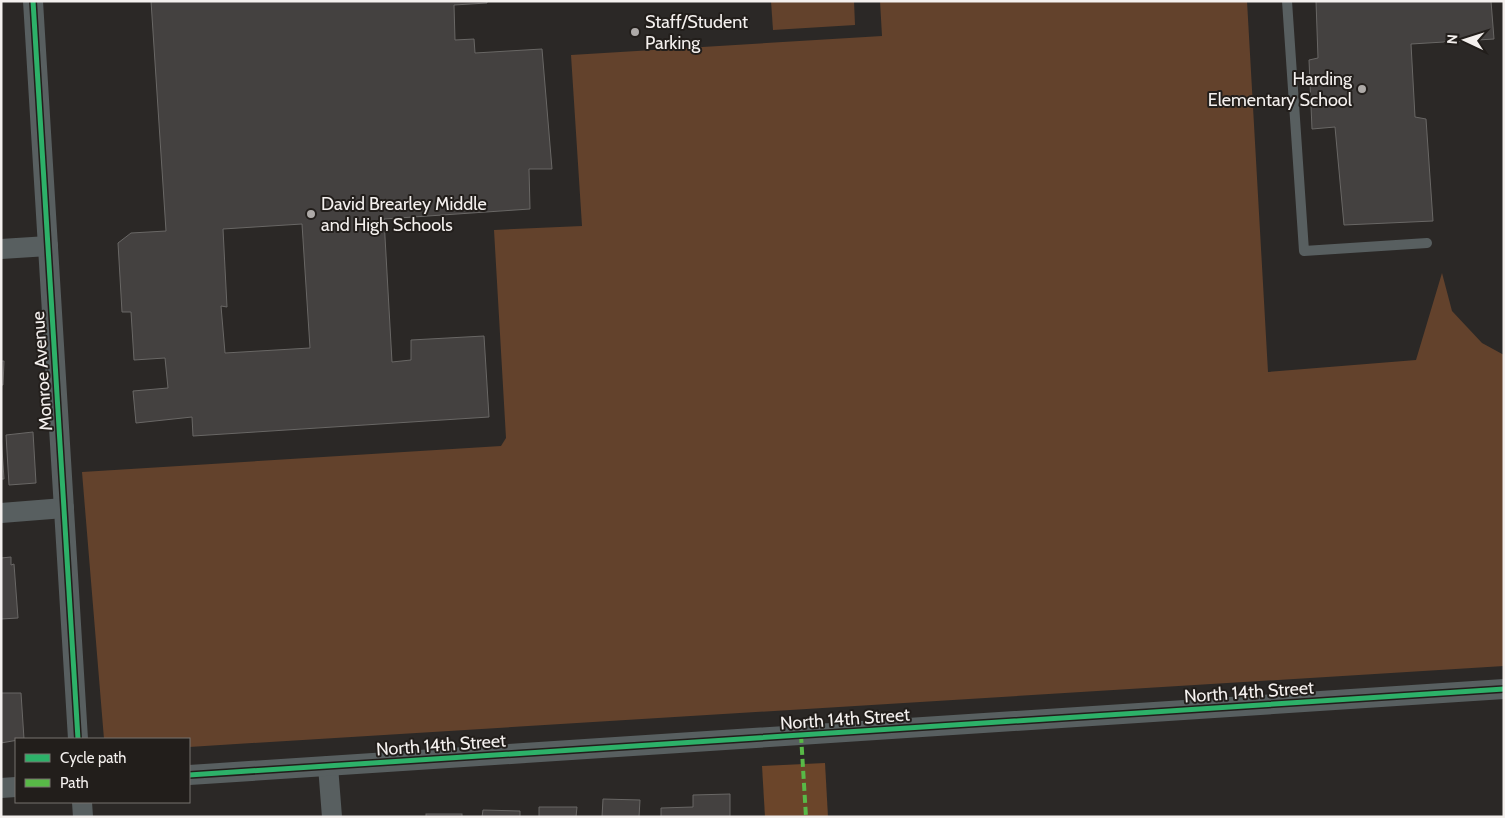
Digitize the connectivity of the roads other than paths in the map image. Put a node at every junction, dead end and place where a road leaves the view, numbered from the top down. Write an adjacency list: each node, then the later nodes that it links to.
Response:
1 (33, 1): 4 (street, Monroe Avenue)
2 (1287, 1): 3 (lane)
3 (1427, 243)
4 (48, 246): 5 (street); 6 (street, Monroe Avenue)
5 (1, 249)
6 (64, 508): 7 (street); 9 (street, Monroe Avenue)
7 (1, 512)
8 (1504, 689): 10 (street, North 14th Street)
9 (78, 738)
10 (328, 766): 11 (street, North 14th Street); 16 (street)
11 (190, 775)
12 (15, 787): 13 (street)
13 (1, 788)
14 (82, 803): 15 (street)
15 (83, 817)
16 (332, 817)

